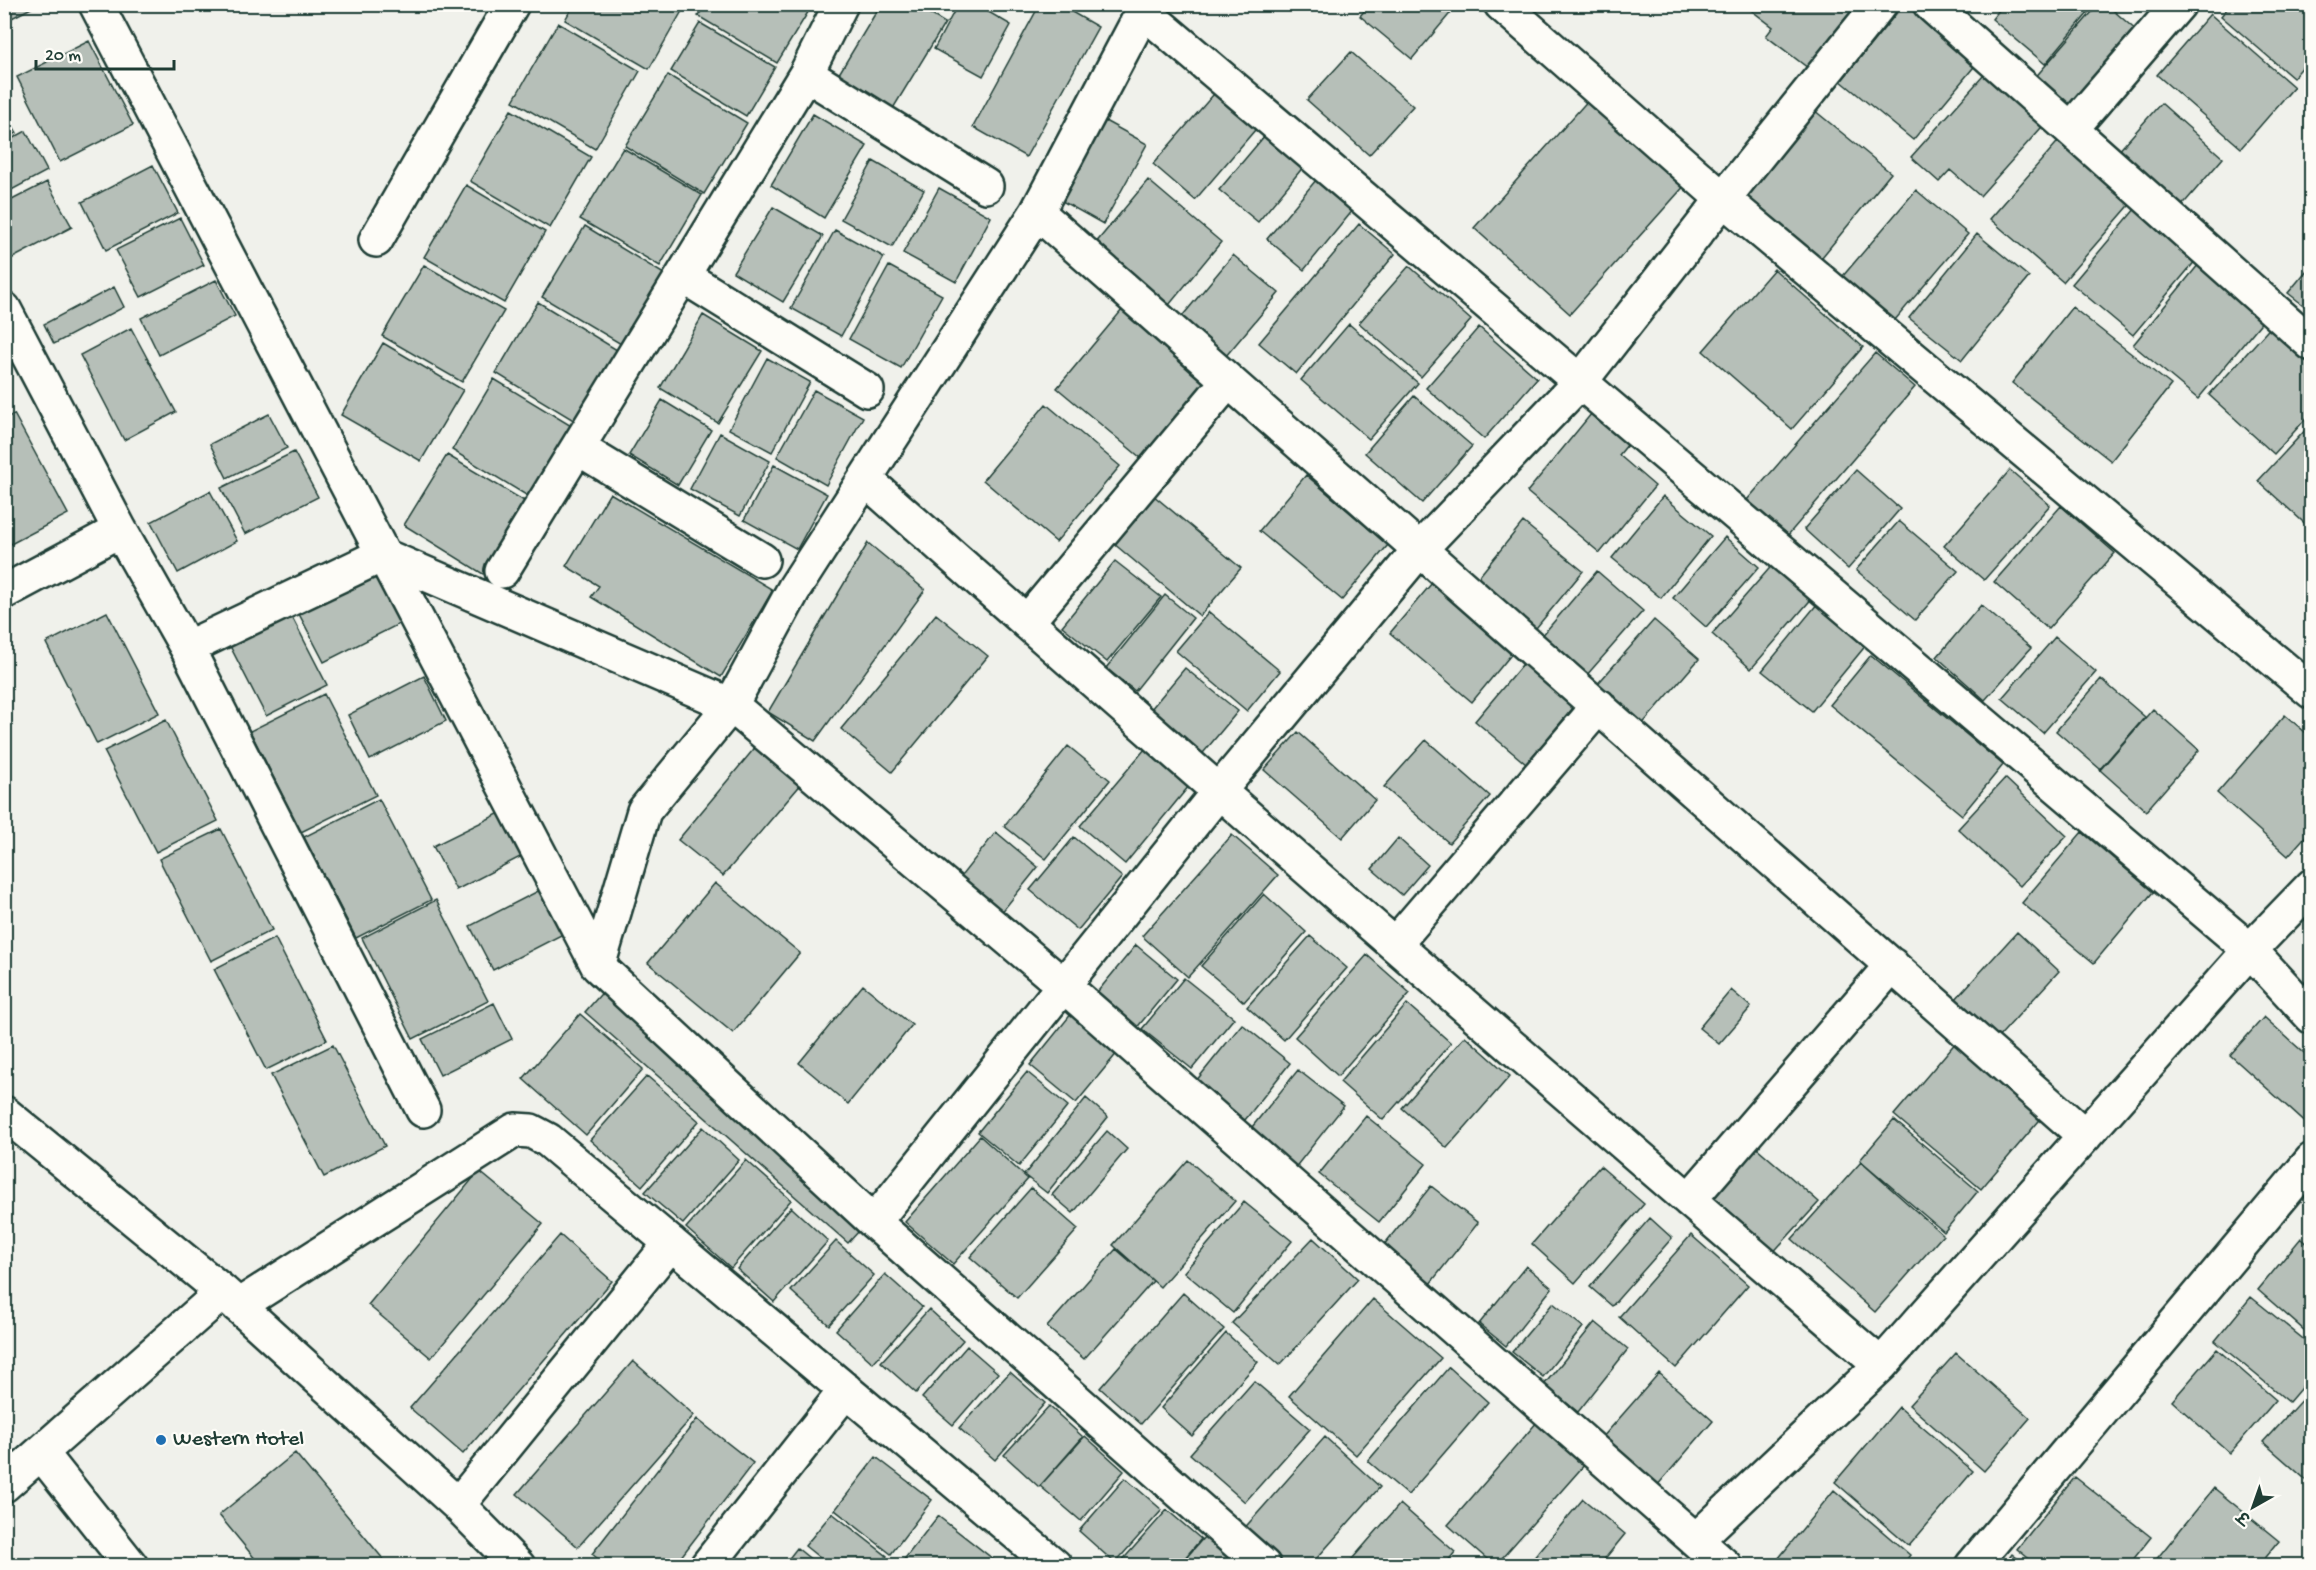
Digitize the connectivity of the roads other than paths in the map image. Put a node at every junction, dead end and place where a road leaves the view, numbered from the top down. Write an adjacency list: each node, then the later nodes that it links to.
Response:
1 (96, 4): 25 (street)
2 (512, 4): 14 (street)
3 (841, 4): 9 (street)
4 (1501, 4): 12 (street)
5 (1880, 4): 12 (street)
6 (1930, 4): 10 (street)
7 (2179, 4): 10 (street)
8 (1145, 8): 13 (street); 19 (street)
9 (806, 74): 11 (street); 15 (street)
10 (2071, 129): 17 (street)
11 (986, 186)
12 (1723, 199): 19 (street); 31 (street)
13 (1037, 212): 18 (street); 22 (street)
14 (376, 240)
15 (683, 276): 20 (street); 21 (street)
16 (4, 309): 23 (street)
17 (2312, 344)
18 (1228, 381): 24 (street); 29 (street)
19 (1580, 382): 24 (street); 37 (street)
20 (867, 390)
21 (578, 448): 26 (street); 27 (street)
22 (865, 478): 29 (street); 32 (street)
23 (120, 530): 28 (street); 30 (street)
24 (1420, 549): 33 (street); 34 (street)
25 (382, 555): 30 (street); 32 (street); 39 (street)
26 (762, 560)
27 (502, 571)
28 (6, 591)
29 (1028, 622): 34 (street)
30 (187, 648): 42 (street)
31 (2312, 692)
32 (731, 705): 39 (street); 40 (street)
33 (1599, 706): 36 (street); 38 (street)
34 (1219, 791): 36 (street); 40 (street)
35 (2312, 886): 37 (street)
36 (1395, 944): 46 (street)
37 (2250, 950): 41 (street); 44 (street)
38 (1892, 965): 44 (street); 46 (street)
39 (598, 966): 47 (street)
40 (1062, 985): 47 (street); 55 (street)
41 (2312, 1017)
42 (423, 1110)
43 (4, 1113): 49 (street)
44 (2085, 1136): 50 (street)
45 (2312, 1160): 62 (street)
46 (1689, 1200): 50 (street)
47 (874, 1222): 60 (street)
48 (671, 1243): 49 (street); 51 (street); 54 (street)
49 (231, 1299): 52 (street); 54 (street)
50 (1881, 1365): 55 (street)
51 (846, 1390): 56 (street); 59 (street)
52 (42, 1454): 53 (street); 57 (street)
53 (4, 1485)
54 (458, 1505): 58 (street)
55 (1697, 1539): 61 (street)
56 (1034, 1559)
57 (131, 1566)
58 (518, 1566)
59 (707, 1566)
60 (1264, 1566)
61 (1725, 1566)
62 (1972, 1566)

